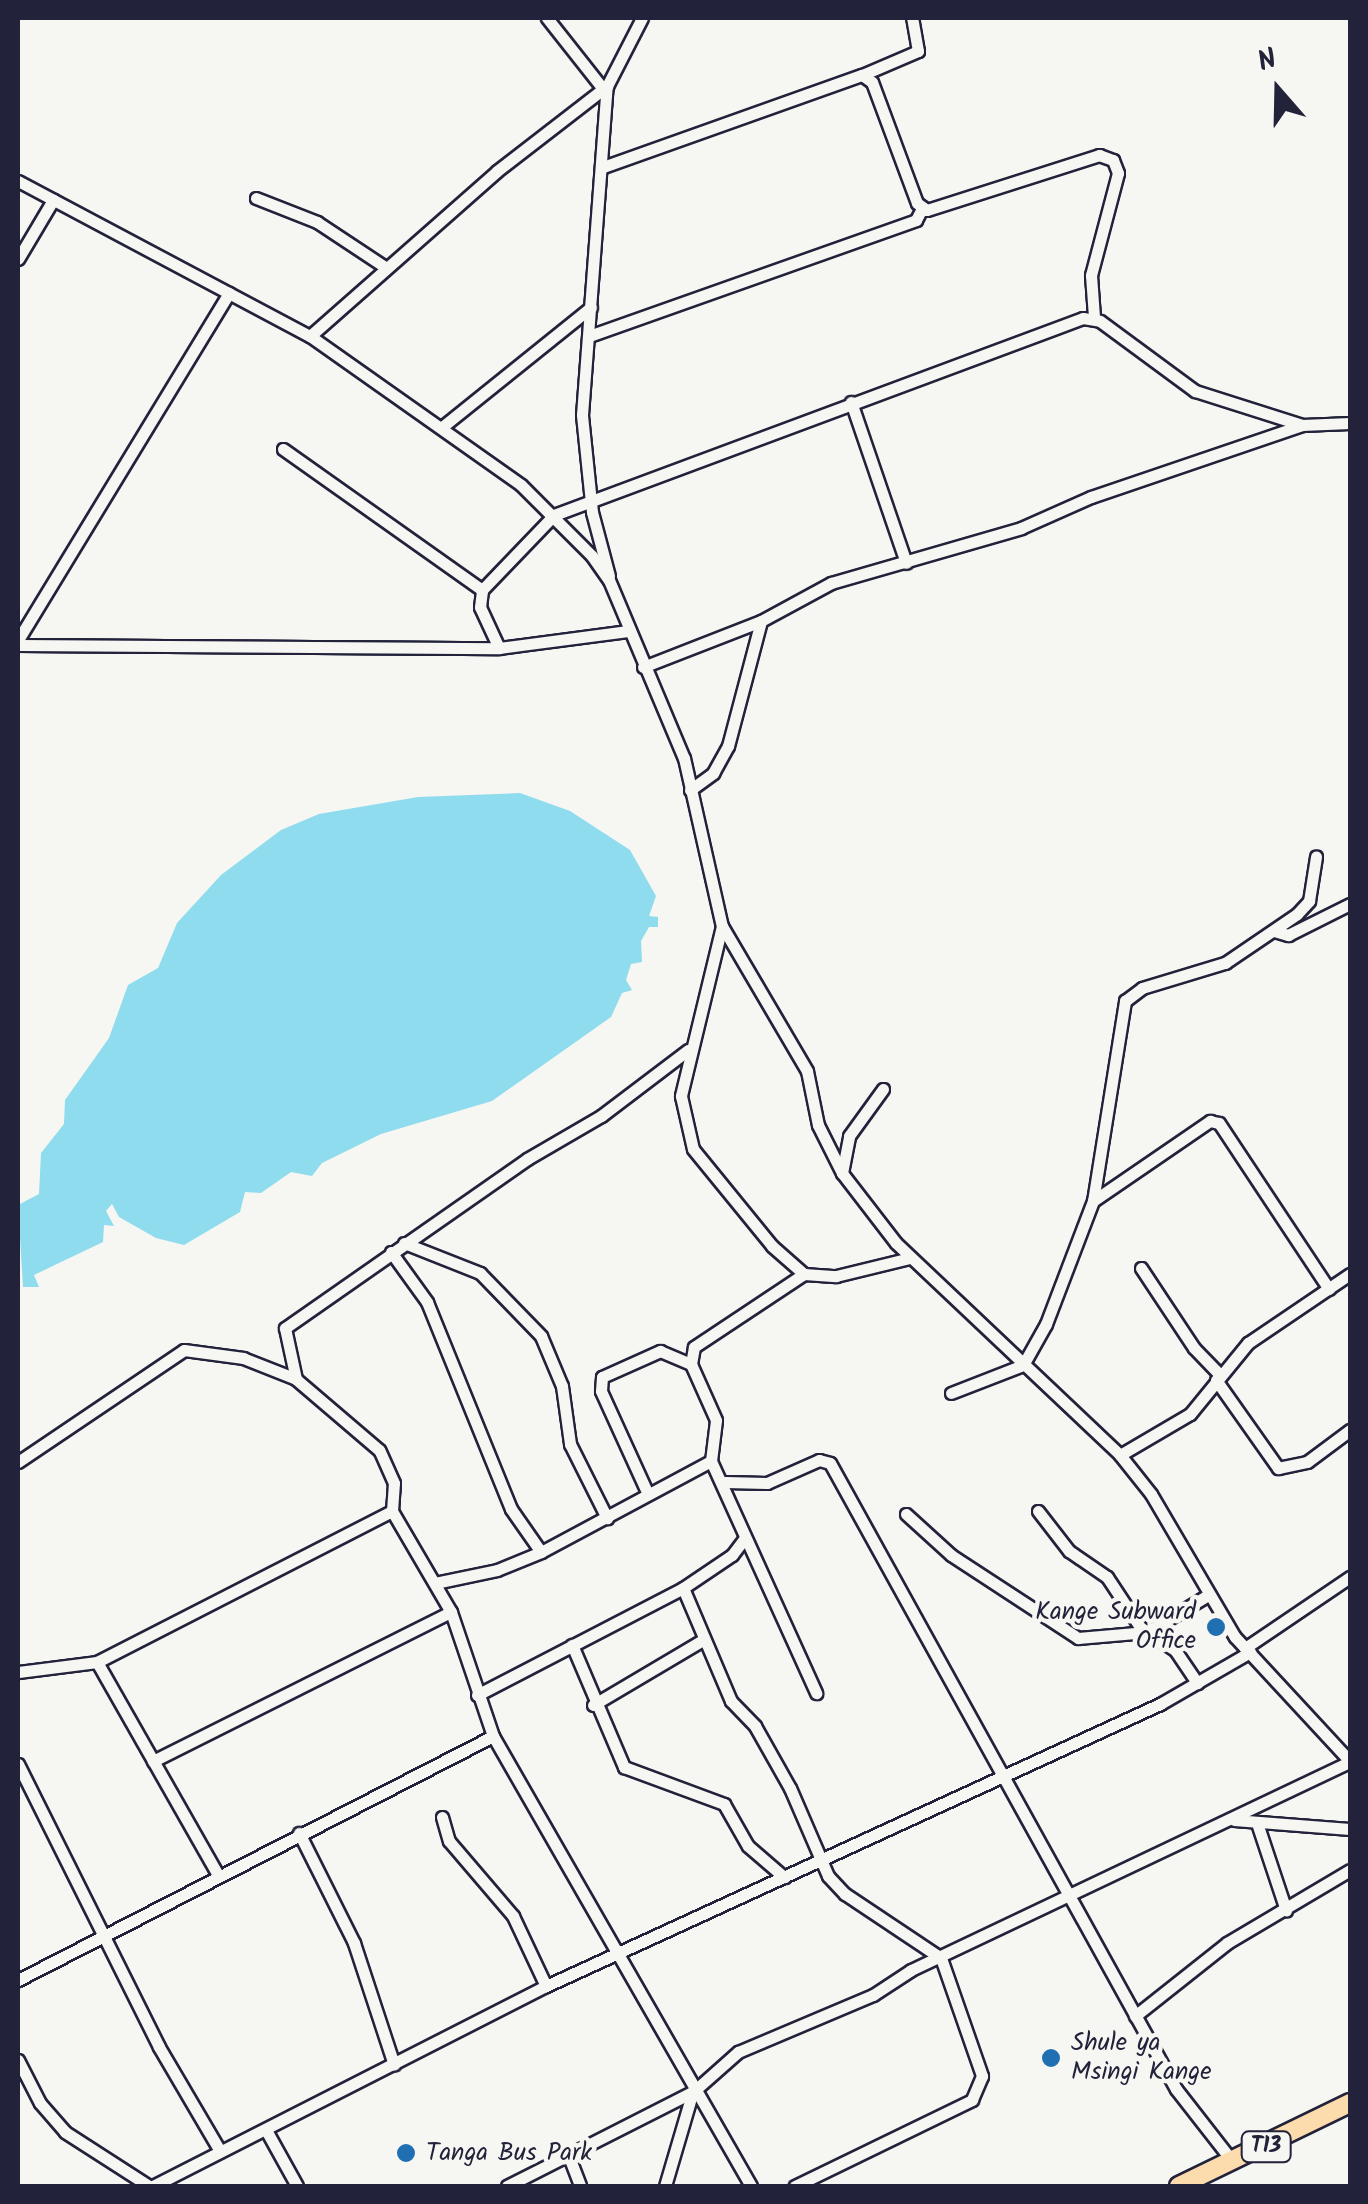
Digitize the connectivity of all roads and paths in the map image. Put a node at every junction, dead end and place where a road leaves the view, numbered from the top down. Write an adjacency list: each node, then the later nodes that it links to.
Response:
1 (547, 18): 5 (street)
2 (642, 18): 5 (street)
3 (912, 18): 4 (street)
4 (862, 75): 6 (street); 10 (street)
5 (605, 87): 6 (street); 12 (street)
6 (604, 166): 14 (street)
7 (18, 181): 9 (street)
8 (256, 198): 12 (street)
9 (54, 200): 11 (street); 13 (street)
10 (922, 208): 15 (street); 17 (street)
11 (18, 259)
12 (385, 267): 16 (street)
13 (229, 293): 16 (street); 30 (street)
14 (592, 307): 17 (street); 21 (street)
15 (1094, 317): 18 (street); 20 (street)
16 (310, 336): 21 (street)
17 (589, 336): 23 (street)
18 (851, 402): 23 (street); 25 (street)
19 (1350, 423): 20 (street)
20 (1302, 425): 25 (street)
21 (442, 427): 24 (street)
22 (283, 449): 27 (street)
23 (590, 500): 24 (street); 26 (street)
24 (554, 515): 26 (street); 27 (street)
25 (906, 563): 28 (street)
26 (609, 580): 29 (street)
27 (482, 590): 31 (street)
28 (761, 621): 32 (street); 33 (street)
29 (628, 631): 31 (street); 32 (street)
30 (18, 643): 31 (street)
31 (499, 648)
32 (643, 667): 33 (street)
33 (690, 790): 36 (street)
34 (1316, 857): 37 (street)
35 (1350, 904): 37 (street)
36 (722, 926): 38 (street); 40 (street)
37 (1274, 930): 41 (street)
38 (688, 1050): 42 (street); 46 (street)
39 (882, 1088): 40 (street)
40 (842, 1173): 44 (street)
41 (1092, 1201): 48 (street); 50 (street)
42 (404, 1242): 43 (street); 63 (street)
43 (391, 1252): 52 (street); 65 (street)
44 (910, 1258): 46 (street); 50 (street)
45 (1141, 1268): 51 (street)
46 (804, 1274): 49 (street)
47 (1350, 1274): 48 (street)
48 (1329, 1289): 51 (street)
49 (691, 1364): 56 (street); 59 (street)
50 (1023, 1364): 53 (street); 55 (street)
51 (1217, 1377): 54 (street); 55 (street)
52 (296, 1379): 57 (street); 61 (street)
53 (952, 1394)
54 (1350, 1430)
55 (1120, 1455): 69 (street)
56 (711, 1461): 58 (street); 59 (street)
57 (18, 1462)
58 (725, 1482): 64 (street); 85 (street)
59 (647, 1492): 63 (street)
60 (1038, 1511): 71 (street)
61 (392, 1512): 67 (street); 75 (street)
62 (906, 1514): 71 (street)
63 (607, 1518): 65 (street)
64 (744, 1538): 68 (street); 78 (street)
65 (541, 1552): 67 (street)
66 (1350, 1576): 74 (street)
67 (435, 1583): 70 (street)
68 (683, 1588): 72 (street); 73 (street)
69 (1208, 1595): 71 (street); 74 (street)
70 (452, 1612): 79 (street); 82 (street)
71 (1147, 1632): 77 (street)
72 (703, 1640): 80 (street); 91 (street)
73 (572, 1645): 79 (street); 80 (street)
74 (1248, 1650): 77 (street); 83 (street)
75 (97, 1662): 76 (street); 82 (street)
76 (18, 1672)
77 (1197, 1683): 85 (street)
78 (816, 1693)
79 (477, 1695): 81 (street)
80 (594, 1705): 94 (street)
81 (493, 1736): 90 (street); 98 (street)
82 (153, 1761): 93 (street)
83 (1350, 1762): 87 (street)
84 (18, 1764): 97 (street)
85 (1002, 1775): 91 (street); 95 (street)
86 (442, 1817): 101 (street)
87 (1234, 1820): 88 (street); 95 (street)
88 (1258, 1826): 89 (street); 96 (street)
89 (1350, 1830)
90 (299, 1833): 93 (street); 104 (street)
91 (820, 1861): 94 (street); 99 (street)
92 (1350, 1870): 96 (street)
93 (217, 1874): 97 (street)
94 (784, 1877): 98 (street)
95 (1070, 1898): 99 (street); 102 (street)
96 (1286, 1910): 102 (street)
97 (102, 1932): 100 (street); 109 (street)
98 (612, 1954): 101 (street); 106 (street)
99 (941, 1958): 106 (street); 118 (street)
100 (18, 1980)
101 (546, 1986): 104 (street)
102 (1134, 2016): 111 (street)
103 (18, 2060): 105 (street)
104 (394, 2065): 108 (street)
105 (21, 2076): 112 (street)
106 (694, 2091): 110 (street); 116 (street); 117 (street)
107 (1350, 2103): 111 (highway, T13)
108 (266, 2130): 109 (street); 113 (street)
109 (220, 2150): 112 (street)
110 (568, 2154): 114 (street); 115 (street)
111 (1232, 2162): 119 (highway, T13)
112 (151, 2186)
113 (296, 2186)
114 (508, 2186)
115 (580, 2186)
116 (665, 2186)
117 (750, 2186)
118 (795, 2186)
119 (1179, 2186)

